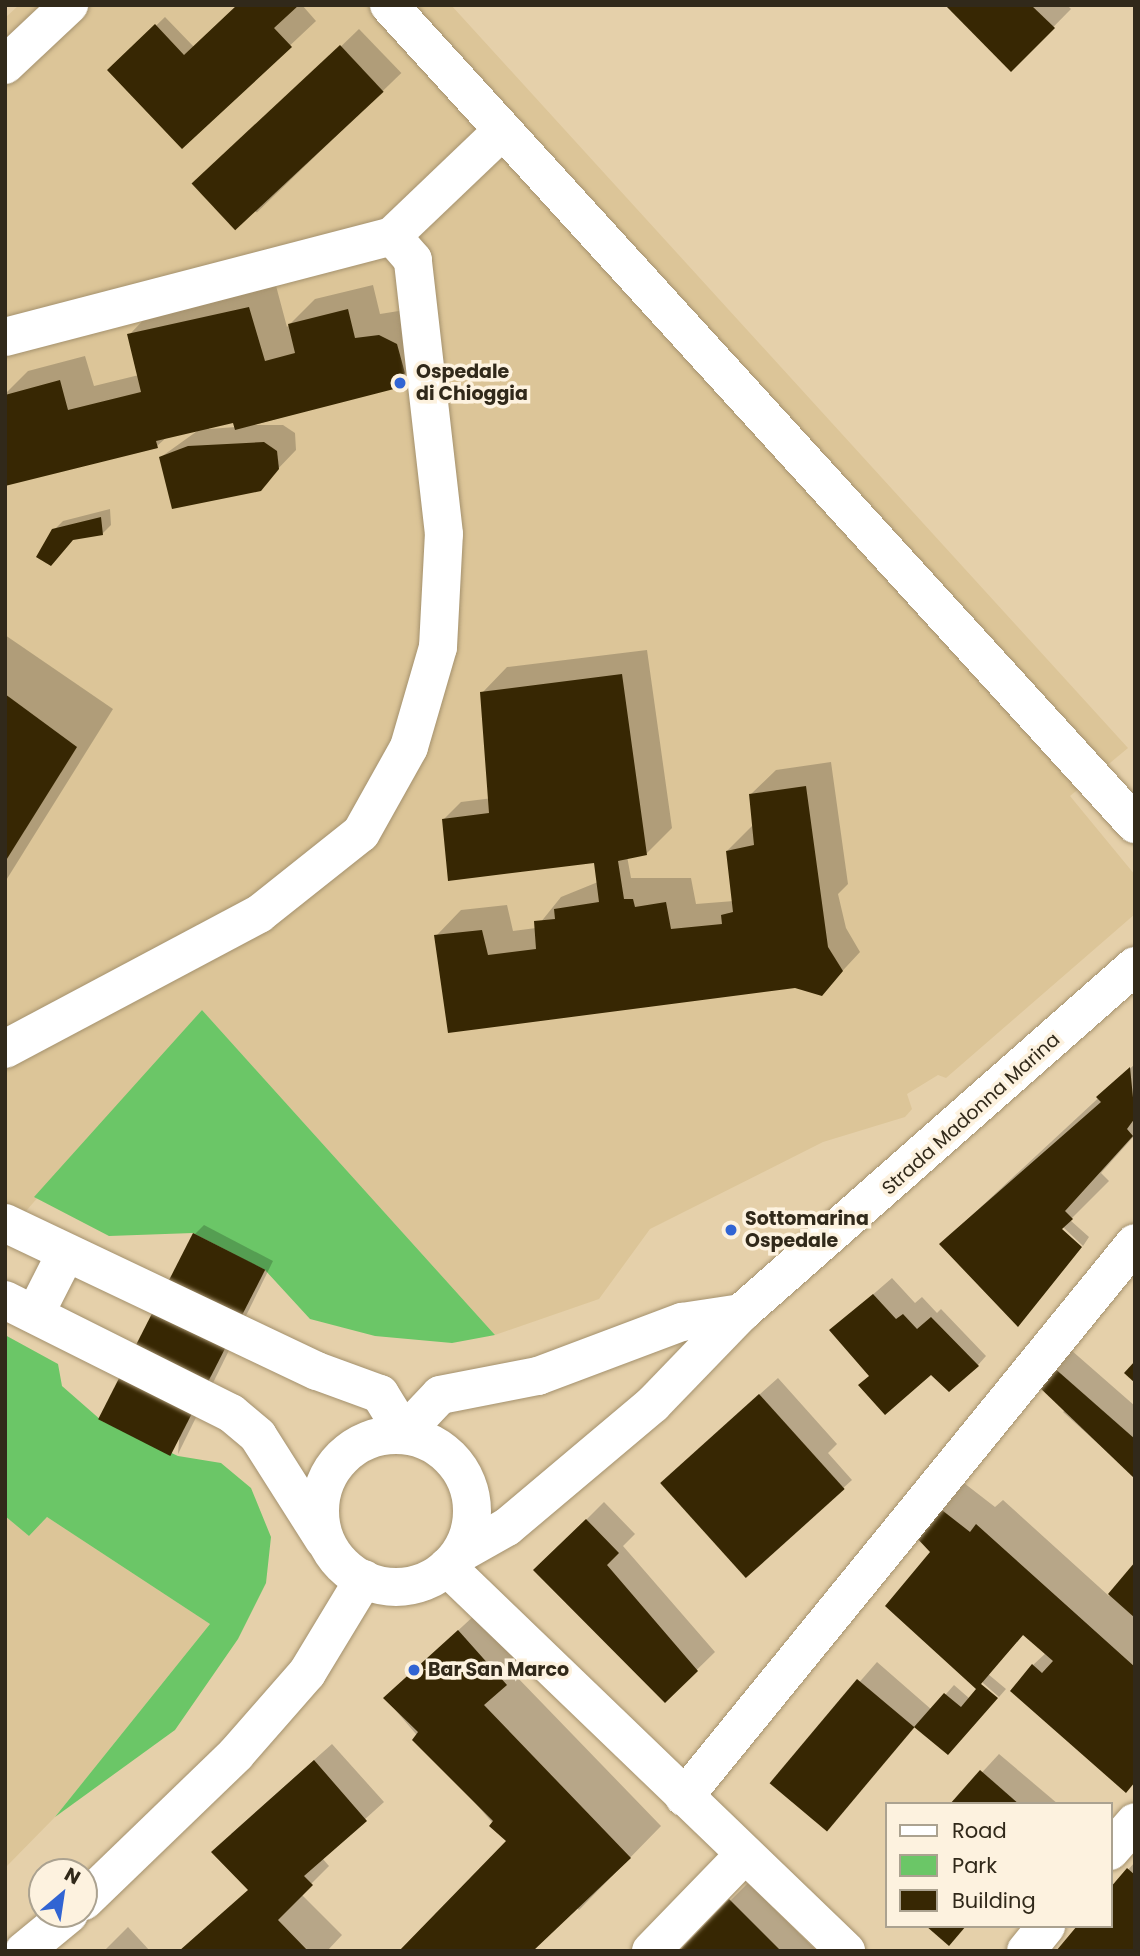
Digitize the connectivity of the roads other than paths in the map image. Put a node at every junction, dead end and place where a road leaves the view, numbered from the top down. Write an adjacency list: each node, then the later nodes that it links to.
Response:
1 (69, 5): 3 (street)
2 (389, 5): 4 (street)
3 (5, 65)
4 (503, 130): 5 (street); 7 (street)
5 (392, 236): 6 (street); 9 (street)
6 (5, 337)
7 (1135, 824)
8 (1135, 966): 14 (street, Strada Madonna Marina)
9 (5, 1049)
10 (5, 1223): 12 (street)
11 (1135, 1244): 19 (street)
12 (66, 1253): 13 (street); 15 (street)
13 (20, 1307): 16 (street)
14 (741, 1313): 15 (street); 17 (street, Strada Madonna Marina)
15 (404, 1433): 16 (street); 17 (street)
16 (330, 1550): 18 (street)
17 (454, 1560): 18 (street); 19 (street)
18 (364, 1579): 23 (street)
19 (684, 1797): 22 (street)
20 (1135, 1822): 21 (street)
21 (1112, 1849)
22 (744, 1855): 27 (street); 28 (street)
23 (98, 1887)
24 (52, 1928): 26 (street)
25 (1044, 1928): 29 (street)
26 (24, 1951)
27 (651, 1951)
28 (846, 1951)
29 (1026, 1951)

